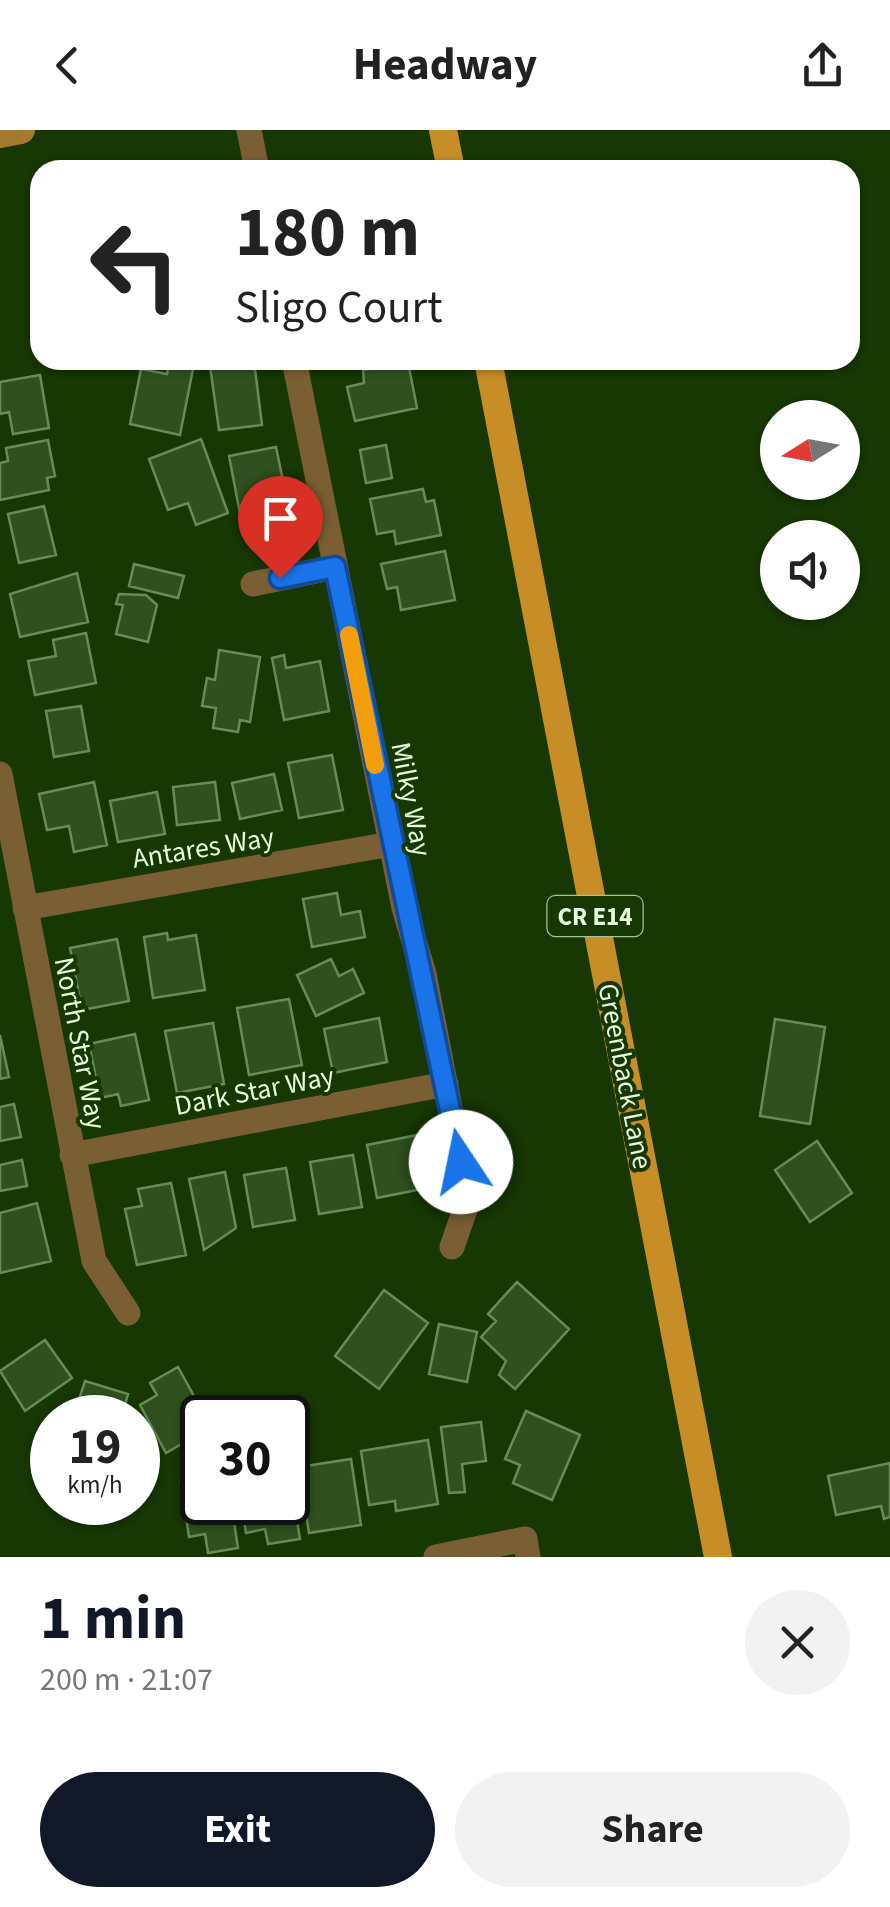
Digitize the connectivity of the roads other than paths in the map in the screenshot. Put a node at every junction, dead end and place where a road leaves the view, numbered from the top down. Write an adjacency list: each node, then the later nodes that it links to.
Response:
1 (21, 130): 4 (main road)
2 (249, 130): 5 (street)
3 (443, 130): 6 (main road)
4 (0, 134)
5 (254, 160)
6 (449, 160)
7 (296, 370): 9 (street, Milky Way)
8 (490, 370): 20 (main road, Greenback Lane / CR E14)
9 (335, 567): 10 (street); 12 (street, Milky Way)
10 (252, 584)
11 (0, 774): 13 (street, North Star Way)
12 (391, 844): 13 (street, Antares Way); 14 (street, Milky Way)
13 (25, 908): 15 (street, North Star Way)
14 (446, 1084): 15 (street, Dark Star Way); 16 (street, Milky Way)
15 (72, 1155): 17 (street, North Star Way)
16 (452, 1248)
17 (128, 1313)
18 (436, 1557): 19 (street)
19 (528, 1557)
20 (718, 1557)

